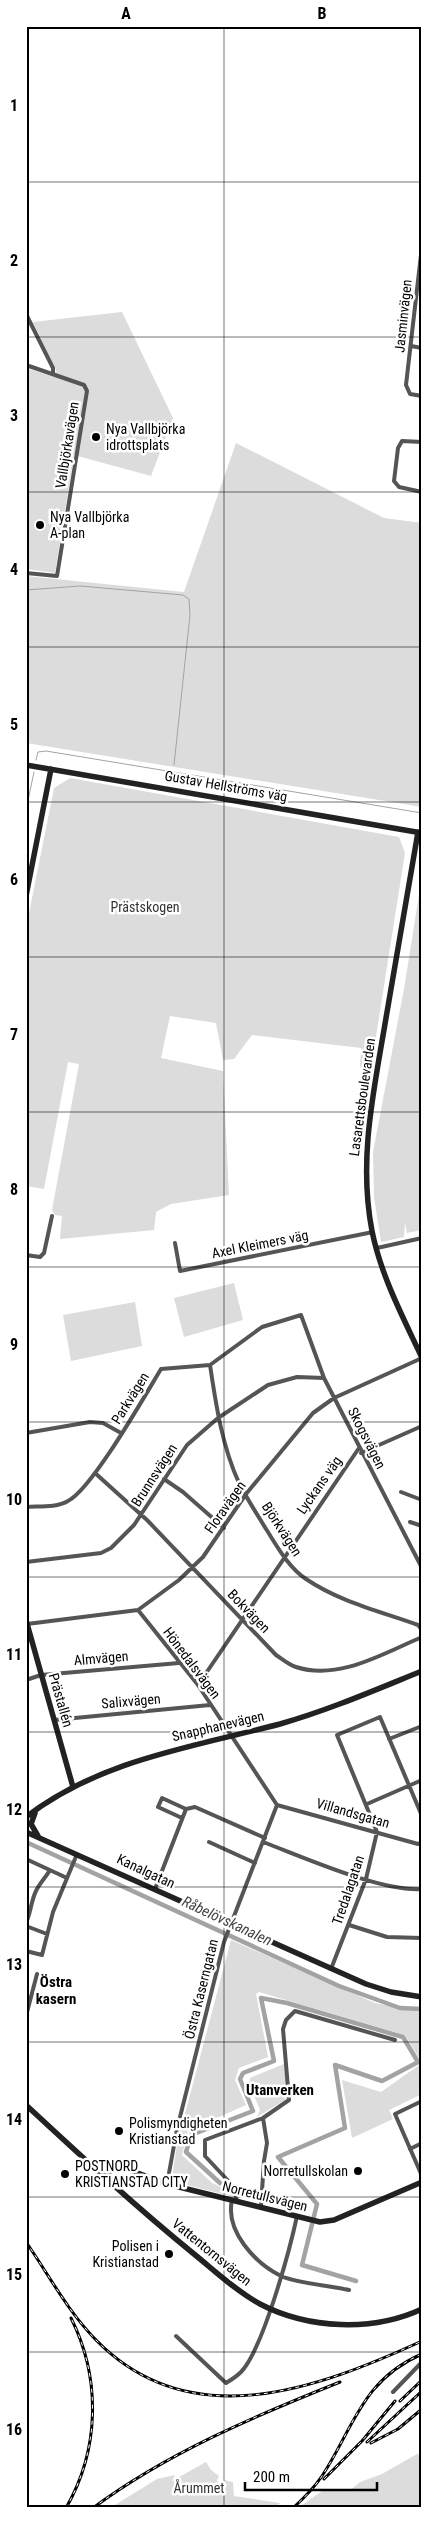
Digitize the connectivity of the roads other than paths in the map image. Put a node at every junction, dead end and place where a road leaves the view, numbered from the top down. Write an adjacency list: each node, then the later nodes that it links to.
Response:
1 (422, 246): 3 (street, Jasminvägen)
2 (26, 314): 6 (street)
3 (411, 346): 4 (street); 7 (street, Jasminvägen)
4 (422, 348)
5 (26, 365): 6 (street)
6 (53, 373): 10 (street, Vallbjörkavägen)
7 (422, 396)
8 (422, 442): 9 (street)
9 (422, 492)
10 (26, 573)
11 (26, 765): 12 (street, Gustav Hellströms väg)
12 (51, 769): 13 (street, Gustav Hellströms väg); 14 (street)
13 (420, 832): 16 (street, Lasarettsboulevarden)
14 (26, 896)
15 (52, 1216): 20 (street)
16 (373, 1232): 18 (street, Axel Kleimers väg); 19 (street, Lasarettsboulevarden)
17 (422, 1238): 19 (street)
18 (175, 1243)
19 (377, 1248): 21 (street, Lasarettsboulevarden)
20 (26, 1255)
21 (422, 1358): 24 (street, Floravägen)
22 (210, 1366): 23 (street, Skogsvägen); 25 (street, Björkvägen); 27 (street, Parkvägen)
23 (324, 1378): 24 (street, Skogsvägen); 25 (street, Brunnsvägen)
24 (334, 1398): 29 (street, Skogsvägen); 34 (street, Floravägen)
25 (218, 1418): 32 (street, Brunnsvägen); 34 (street, Björkvägen)
26 (422, 1426): 30 (street, Lyckans väg)
27 (121, 1433): 28 (street); 31 (street, Parkvägen)
28 (26, 1434)
29 (359, 1448): 30 (street, Skogsvägen); 41 (street, Lyckans väg)
30 (361, 1453): 43 (street, Skogsvägen)
31 (95, 1473): 36 (street, Parkvägen); 37 (street, Bokvägen)
32 (164, 1479): 37 (street, Brunnsvägen); 40 (street)
33 (401, 1492): 35 (street)
34 (246, 1494): 40 (street, Floravägen); 41 (street, Björkvägen)
35 (422, 1500)
36 (26, 1507)
37 (142, 1515): 42 (street, Brunnsvägen); 44 (street, Bokvägen)
38 (410, 1522): 39 (street)
39 (422, 1526)
40 (224, 1528): 44 (street, Floravägen)
41 (284, 1556): 46 (street, Lyckans väg); 48 (street, Björkvägen)
42 (26, 1562)
43 (422, 1568)
44 (192, 1569): 45 (street, Floravägen); 46 (street, Bokvägen)
45 (138, 1610): 47 (street); 50 (street, Hönedalsvägen)
46 (242, 1620): 49 (street, Bokvägen); 54 (street, Lyckans väg)
47 (27, 1625): 52 (street, Prästallén)
48 (422, 1630)
49 (422, 1637)
50 (179, 1663): 52 (street, Almvägen); 54 (street, Hönedalsvägen)
51 (422, 1671): 58 (street, Snapphanevägen)
52 (41, 1675): 53 (street, Almvägen); 56 (street, Prästallén)
53 (26, 1680)
54 (198, 1685): 55 (street, Hönedalsvägen)
55 (210, 1705): 56 (street, Salixvägen); 58 (street, Hönedalsvägen)
56 (54, 1720): 62 (street, Prästallén)
57 (422, 1726): 59 (street)
58 (230, 1736): 62 (street, Snapphanevägen); 64 (street, Hönedalsvägen)
59 (389, 1739): 61 (street); 63 (street)
60 (422, 1780): 61 (street)
61 (409, 1786): 63 (street); 67 (street)
62 (73, 1787): 66 (street, Snapphanevägen)
63 (367, 1804): 71 (street)
64 (277, 1805): 71 (street, Villandsgatan); 73 (street, Östra Kaserngatan)
65 (186, 1809): 69 (street); 69 (street); 73 (street)
66 (36, 1810): 68 (street, Snapphanevägen); 72 (street)
67 (422, 1816)
68 (26, 1818)
69 (182, 1818): 82 (street)
70 (26, 1832): 72 (street, Kanalgatan)
71 (377, 1832): 75 (street, Villandsgatan); 81 (street, Tredalagatan)
72 (39, 1837): 76 (street, Kanalgatan)
73 (264, 1840): 78 (street, Östra Kaserngatan); 81 (street)
74 (210, 1842): 78 (street)
75 (422, 1842)
76 (77, 1854): 80 (street); 82 (street, Kanalgatan)
77 (26, 1859): 79 (street)
78 (255, 1863): 85 (street, Östra Kaserngatan)
79 (50, 1870): 80 (street); 84 (street)
80 (67, 1878): 88 (street)
81 (366, 1879): 83 (street); 86 (street, Tredalagatan)
82 (155, 1889): 85 (street, Kanalgatan)
83 (422, 1889)
84 (26, 1923)
85 (230, 1924): 91 (street, Kanalgatan); 104 (street, Östra Kaserngatan)
86 (349, 1925): 89 (street); 91 (street, Tredalagatan)
87 (26, 1926): 88 (street)
88 (47, 1934): 90 (street)
89 (422, 1938)
90 (26, 1951)
91 (331, 1969): 93 (street, Kanalgatan)
92 (37, 1974): 94 (street)
93 (422, 1997)
94 (26, 2016)
95 (395, 2040): 98 (street)
96 (422, 2101): 100 (street)
97 (26, 2105): 101 (street, Vattentornsvägen)
98 (263, 2118): 105 (street); 106 (street)
99 (422, 2144): 100 (street)
100 (410, 2149): 102 (street)
101 (102, 2176): 104 (street, Norretullsvägen); 110 (street, Vattentornsvägen)
102 (422, 2176)
103 (422, 2182): 107 (street, Norretullsvägen)
104 (167, 2184): 105 (street, Norretullsvägen)
105 (235, 2200): 106 (street, Norretullsvägen); 108 (street)
106 (260, 2206): 107 (street, Norretullsvägen)
107 (296, 2216): 108 (street)
108 (282, 2276): 109 (street); 110 (street)
109 (349, 2290)
110 (270, 2309): 111 (street, Vattentornsvägen); 112 (street)
111 (422, 2309)
112 (176, 2336)
113 (422, 2362): 114 (street)
114 (393, 2392)

